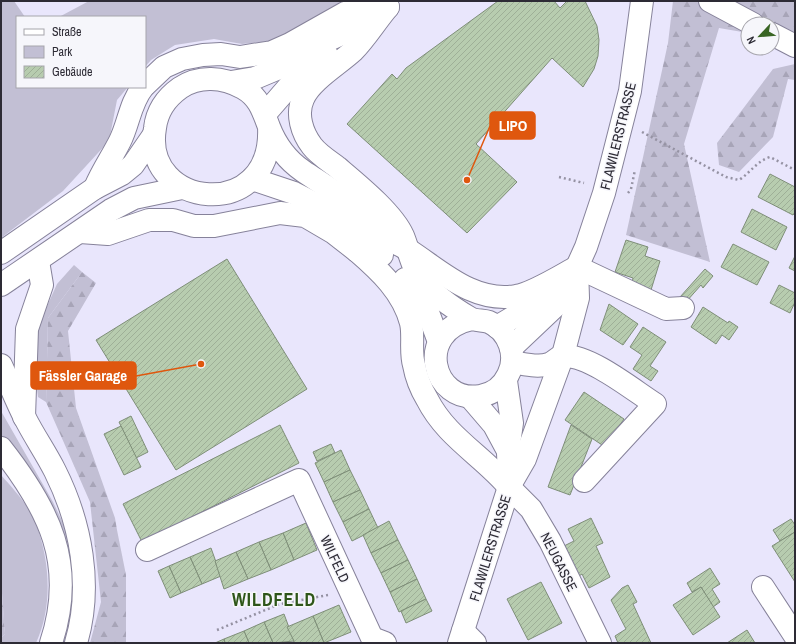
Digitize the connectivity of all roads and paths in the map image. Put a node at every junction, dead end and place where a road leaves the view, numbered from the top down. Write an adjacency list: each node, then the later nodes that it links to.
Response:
1 (642, 1): 24 (main road, FLAWILERSTRASSE)
2 (710, 1): 4 (main road)
3 (392, 4): 5 (main road); 9 (main road); 21 (main road)
4 (740, 17)
5 (355, 28): 8 (main road); 11 (main road)
6 (780, 38): 7 (main road)
7 (795, 46)
8 (231, 82): 11 (main road); 13 (main road)
9 (146, 84)
10 (143, 88): 16 (main road)
11 (267, 120): 17 (main road); 21 (main road)
12 (642, 131): 14 (path)
13 (153, 136): 16 (main road); 18 (main road)
14 (795, 170)
15 (559, 177): 19 (path)
16 (99, 179): 22 (main road)
17 (252, 179): 18 (main road); 30 (main road)
18 (182, 188): 20 (main road)
19 (584, 188)
20 (80, 232): 23 (main road); 41 (main road, NEUGASSE)
21 (408, 250): 24 (main road); 28 (main road)
22 (1, 254)
23 (38, 261): 25 (main road); 26 (main road); 36 (main road)
24 (577, 276): 27 (main road); 29 (main road, FLAWILERSTRASSE); 31 (main road); 32 (main road, FLAWILERSTRASSE)
25 (1, 285)
26 (1, 298)
27 (683, 308)
28 (472, 319): 29 (main road); 30 (main road)
29 (497, 327): 32 (main road)
30 (439, 342): 35 (main road)
31 (563, 355): 32 (main road); 40 (main road); 41 (main road)
32 (510, 363): 35 (main road); 38 (main road, FLAWILERSTRASSE)
33 (1, 365): 36 (main road)
34 (1, 388): 36 (main road)
35 (470, 397): 38 (main road, FLAWILERSTRASSE)
36 (24, 416): 50 (main road)
37 (1, 448): 39 (main road)
38 (508, 451): 41 (main road, FLAWILERSTRASSE)
39 (8, 461): 49 (main road)
40 (584, 481)
41 (509, 487): 47 (main road, FLAWILERSTRASSE); 51 (main road, NEUGASSE)
42 (147, 550): 44 (main road, WILFELD)
43 (763, 587): 46 (main road)
44 (350, 591): 45 (path); 48 (main road, WILFELD)
45 (217, 630)
46 (795, 636)
47 (466, 639)
48 (376, 641)
49 (50, 643)
50 (76, 643)
51 (600, 643)

